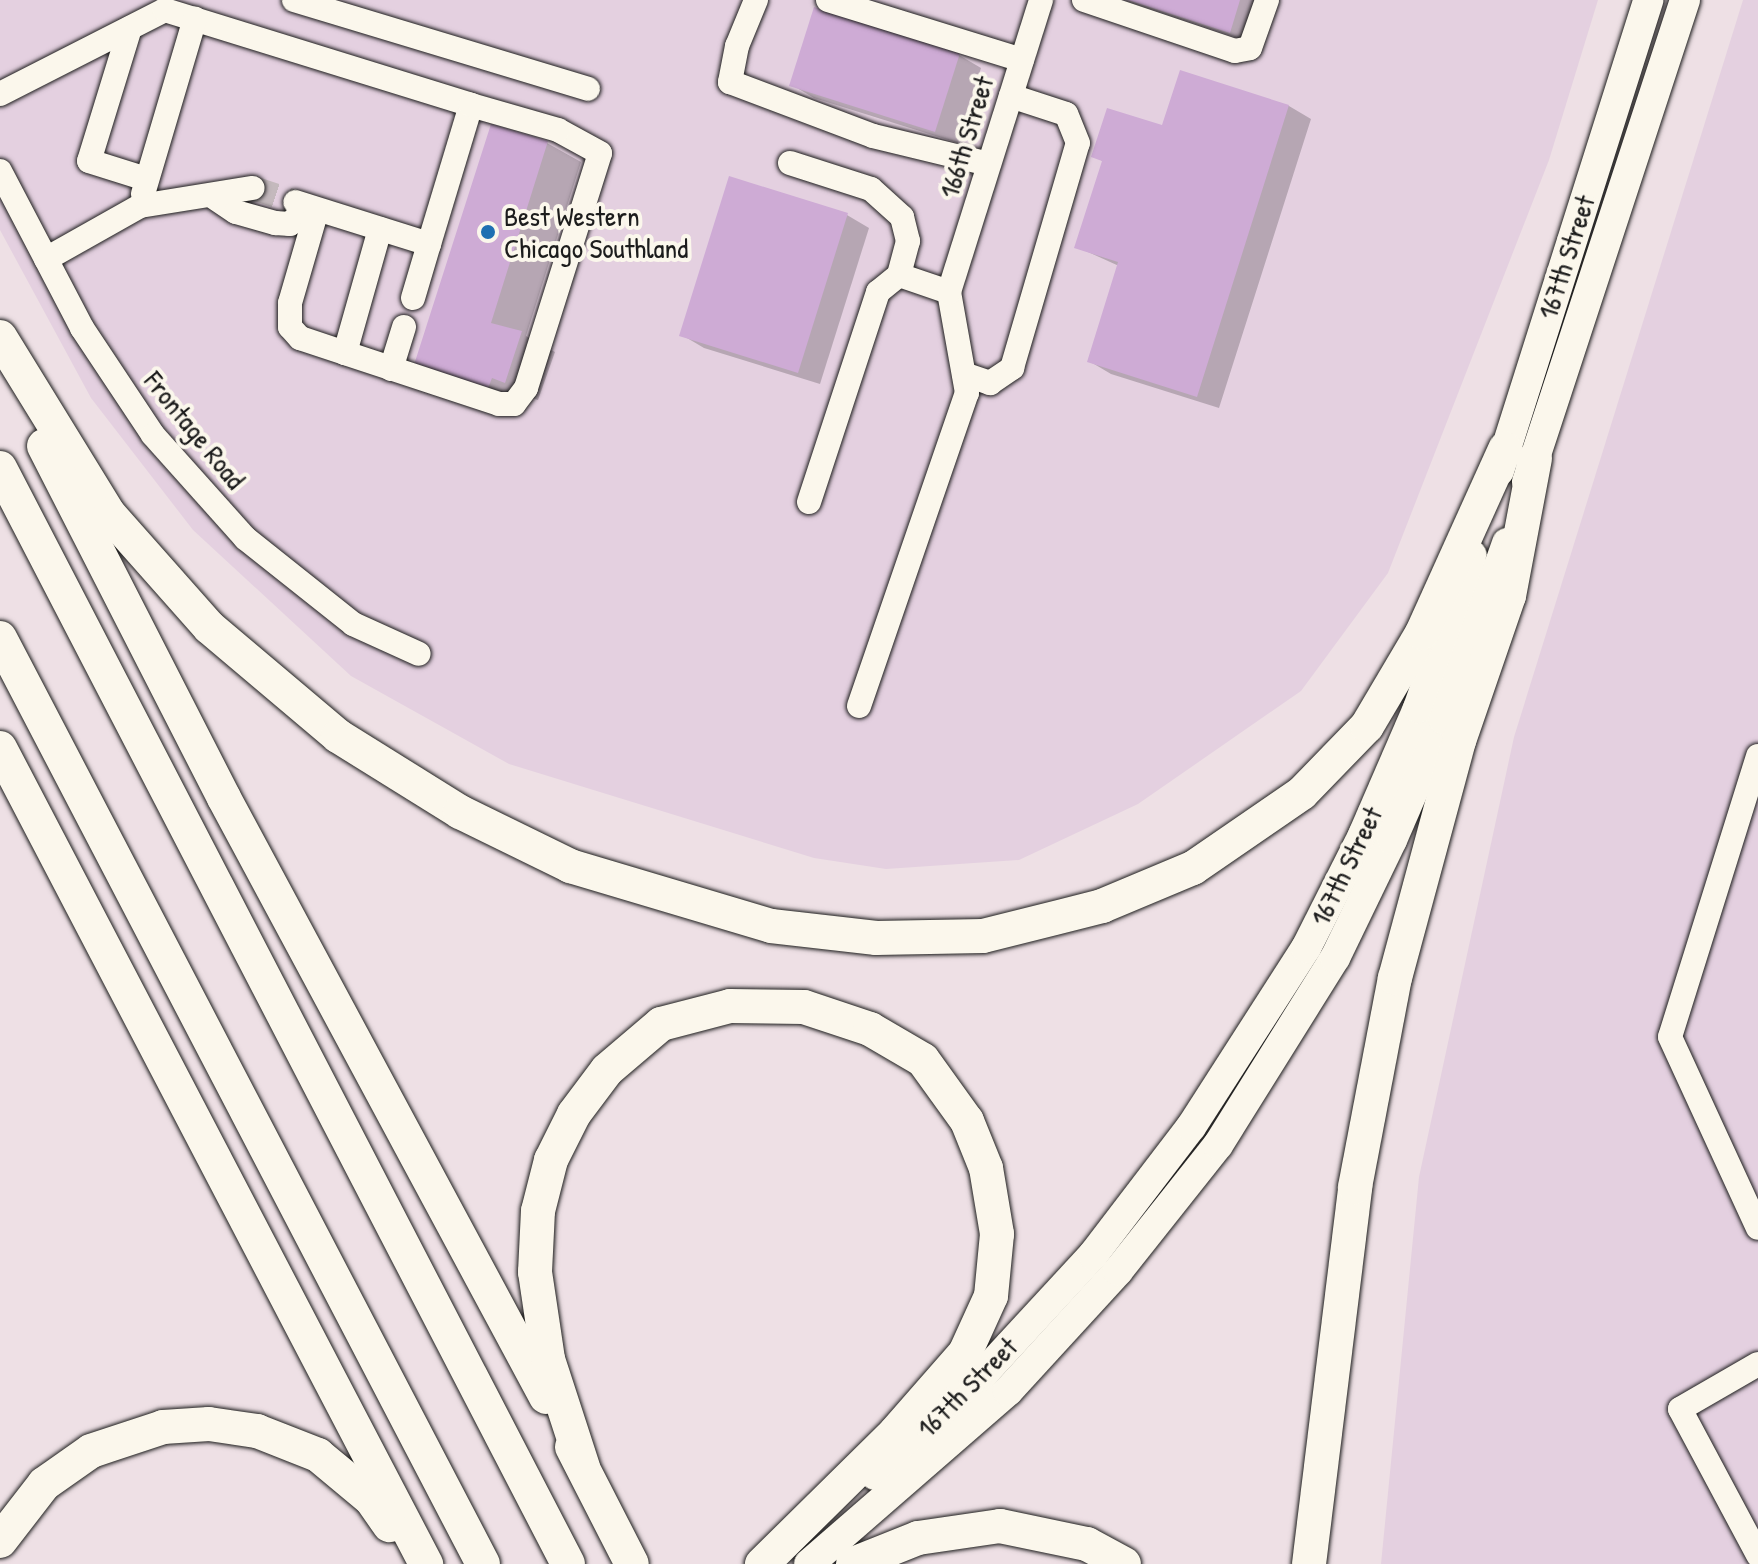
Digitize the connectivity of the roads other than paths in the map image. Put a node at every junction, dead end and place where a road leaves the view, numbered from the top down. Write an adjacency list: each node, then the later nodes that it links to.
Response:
1 (294, 0): 12 (street)
2 (756, 0): 17 (street)
3 (828, 0): 11 (street)
4 (1041, 0): 11 (street, 166th Street)
5 (1084, 0): 6 (street)
6 (1267, 0)
7 (1648, 0): 36 (main road, 167th Street)
8 (1685, 0): 36 (main road, 167th Street)
9 (195, 19): 10 (street); 15 (street); 19 (street)
10 (130, 28): 13 (street); 19 (street)
11 (1022, 60): 14 (street, 166th Street)
12 (588, 89)
13 (0, 94)
14 (1011, 96): 17 (street, 166th Street); 35 (street)
15 (471, 105): 25 (street); 34 (street)
16 (790, 163): 27 (street)
17 (989, 164): 28 (street, 166th Street)
18 (0, 171): 26 (street, Frontage Road)
19 (146, 179): 22 (street)
20 (253, 188): 21 (street)
21 (215, 198): 22 (street); 23 (street)
22 (140, 206): 26 (street)
23 (306, 206): 24 (street); 32 (street)
24 (380, 229): 25 (street); 32 (street)
25 (429, 244): 29 (street)
26 (46, 259): 40 (street, Frontage Road)
27 (899, 275): 28 (street); 38 (street)
28 (949, 292): 35 (street)
29 (413, 298)
30 (404, 327): 34 (street)
31 (0, 337): 36 (highway)
32 (345, 353): 34 (street)
33 (0, 356): 46 (highway)
34 (391, 369)
35 (964, 374): 41 (street)
36 (1520, 454): 54 (main road, 167th Street); 55 (main road, 167th Street); 58 (highway)
37 (0, 468): 52 (highway)
38 (809, 502)
39 (0, 638): 51 (highway)
40 (419, 654)
41 (859, 706)
42 (0, 748): 50 (highway)
43 (1758, 756): 44 (street)
44 (1758, 1228)
45 (1758, 1364): 48 (street)
46 (583, 1467): 53 (highway); 54 (highway)
47 (0, 1541): 49 (highway)
48 (1758, 1555)
49 (411, 1564)
50 (426, 1564)
51 (483, 1564)
52 (568, 1564)
53 (632, 1564)
54 (763, 1564)
55 (809, 1564)
56 (853, 1564): 57 (highway)
57 (1124, 1564)
58 (1309, 1564)

